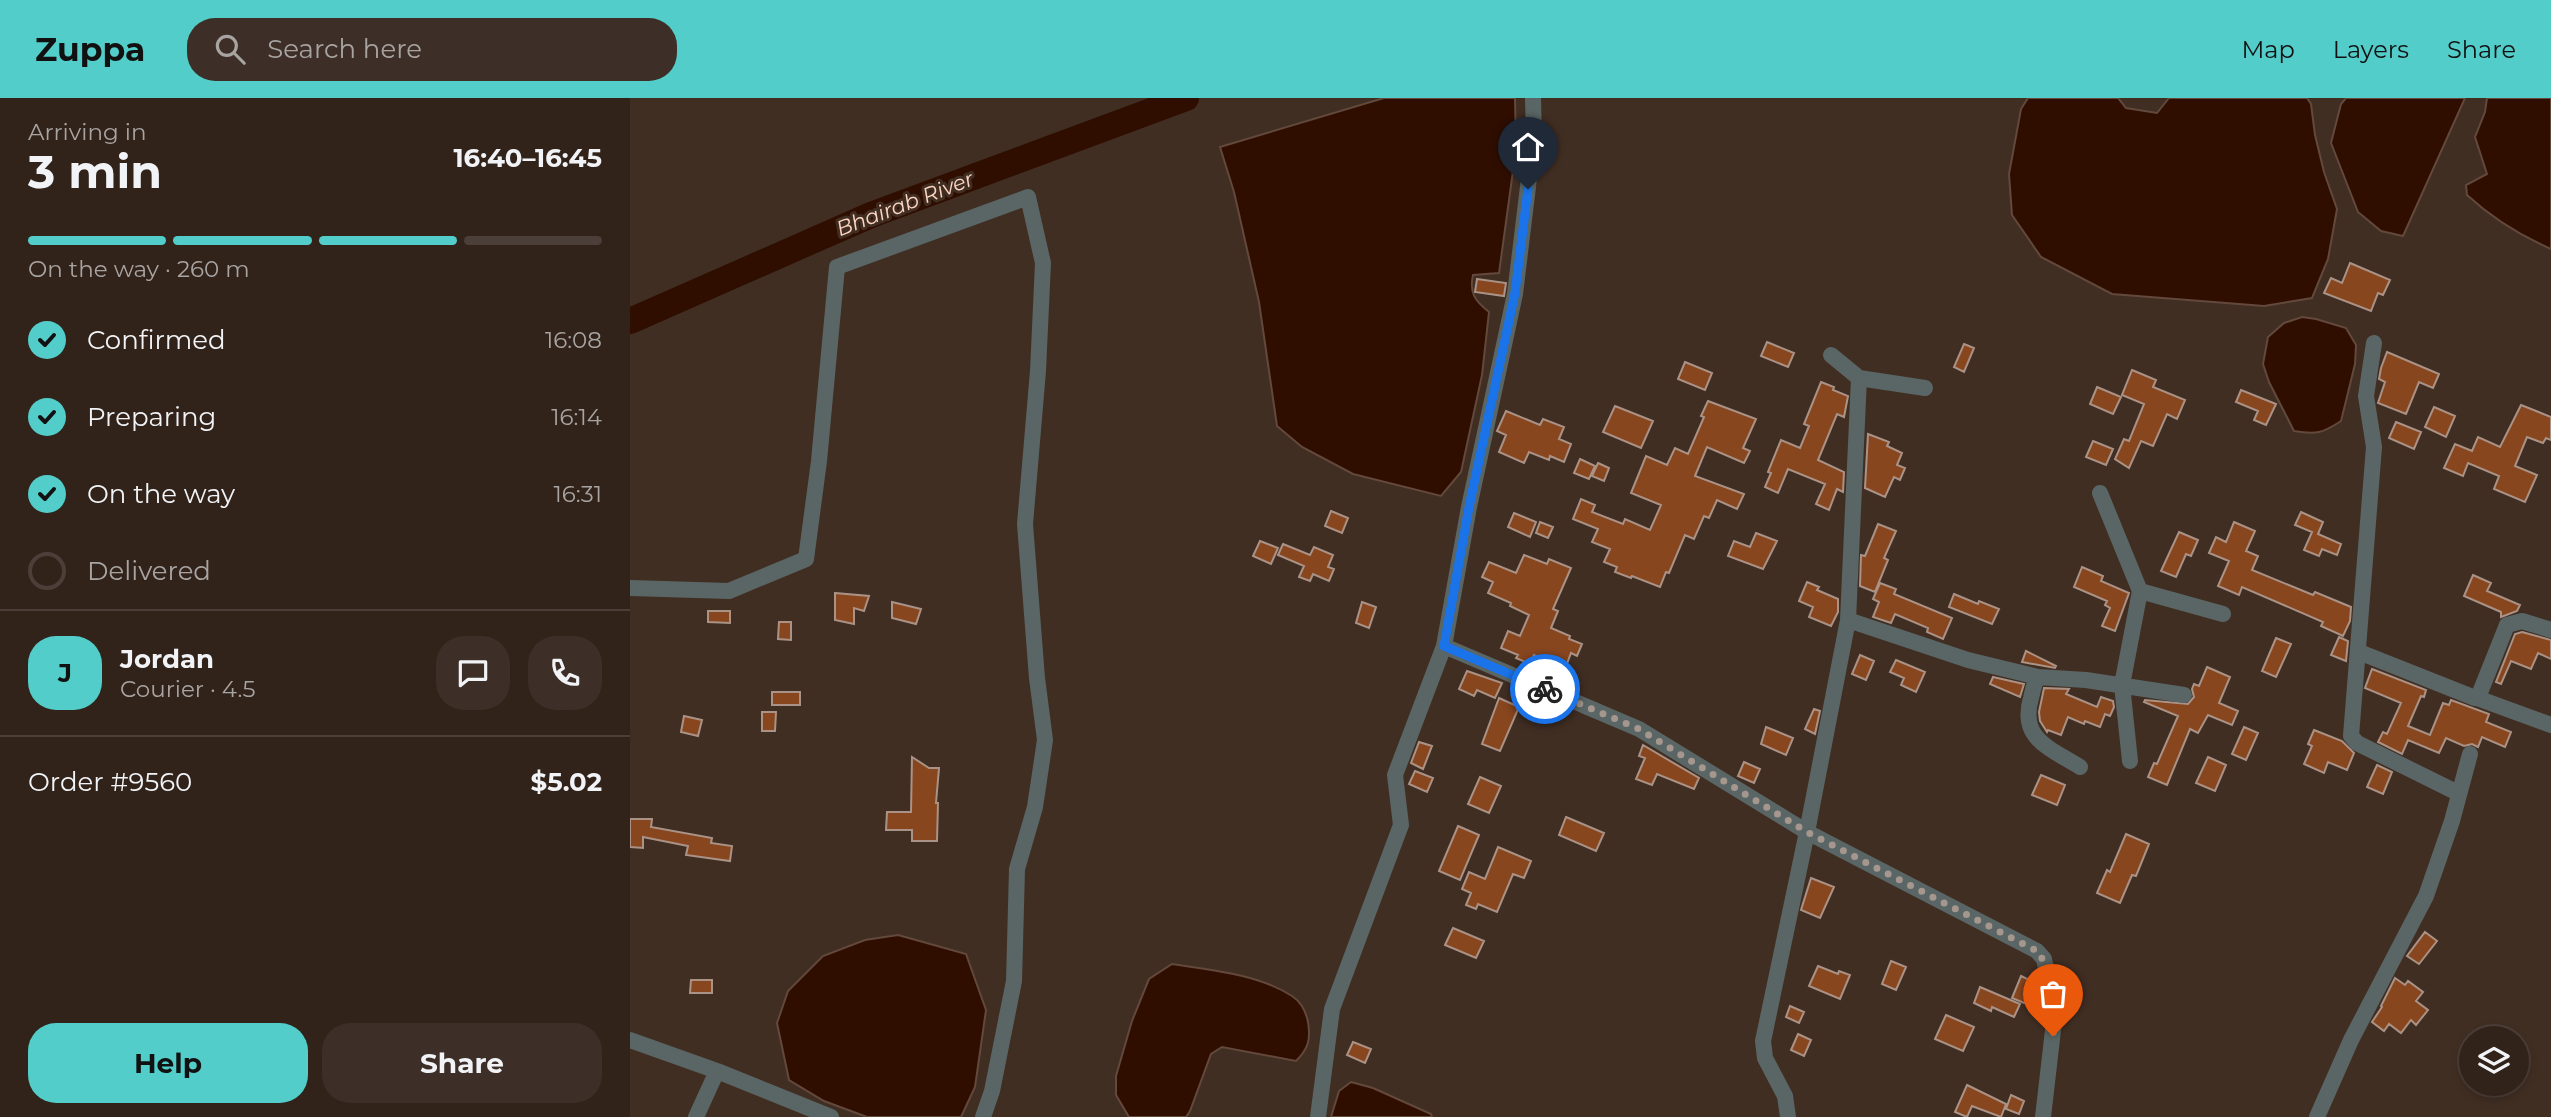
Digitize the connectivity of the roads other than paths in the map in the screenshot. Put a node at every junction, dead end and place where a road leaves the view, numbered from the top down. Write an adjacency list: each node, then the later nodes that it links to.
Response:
1 (1532, 98): 12 (street)
2 (2374, 343): 13 (street)
3 (1831, 355): 4 (street)
4 (1859, 378): 5 (street); 10 (street)
5 (1925, 388)
6 (2100, 493): 8 (street)
7 (630, 588): 28 (street)
8 (2140, 591): 9 (street); 15 (street)
9 (2223, 614)
10 (1848, 620): 14 (street); 23 (street)
11 (2551, 630): 17 (street)
12 (1444, 646): 23 (street); 29 (street)
13 (2359, 652): 17 (street); 22 (street)
14 (2038, 677): 15 (street); 21 (street)
15 (2122, 685): 16 (street); 20 (street)
16 (2184, 695)
17 (2477, 698): 18 (street)
18 (2551, 725)
19 (2470, 754): 22 (street)
20 (2130, 761)
21 (2080, 767)
22 (2458, 793): 32 (street)
23 (1807, 832): 30 (street); 31 (street)
24 (630, 1040): 25 (street)
25 (717, 1071): 26 (street); 27 (street)
26 (696, 1117)
27 (831, 1117)
28 (984, 1117)
29 (1318, 1117)
30 (1787, 1117)
31 (2043, 1117)
32 (2317, 1117)

